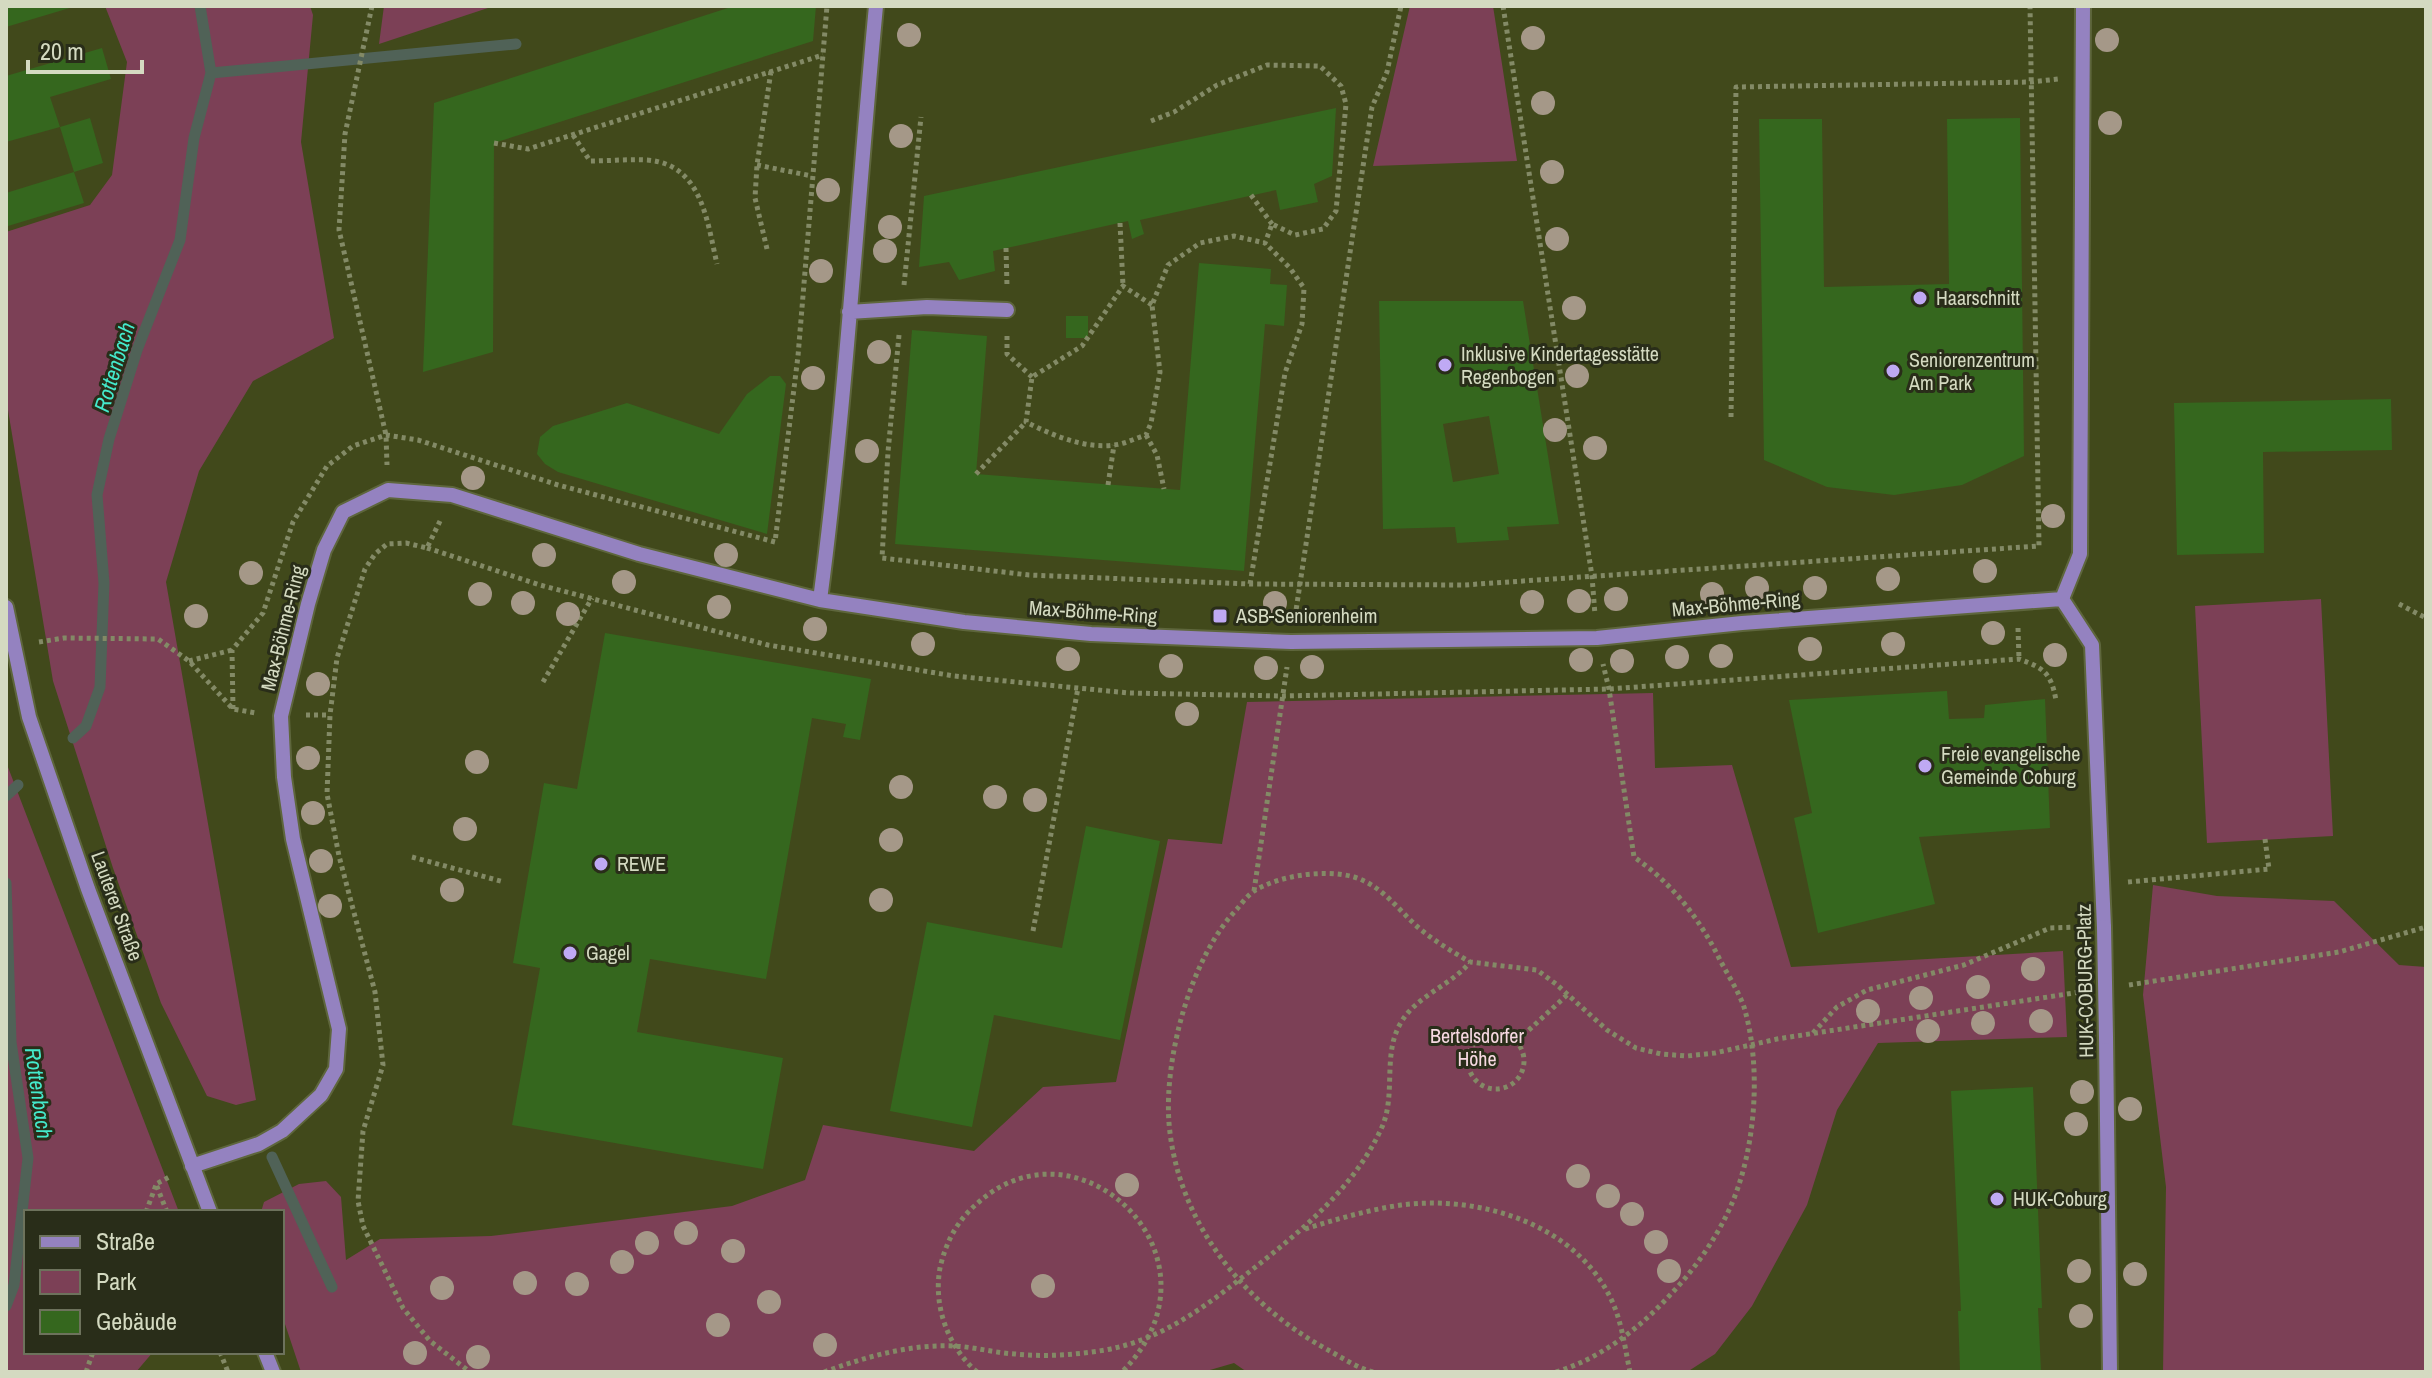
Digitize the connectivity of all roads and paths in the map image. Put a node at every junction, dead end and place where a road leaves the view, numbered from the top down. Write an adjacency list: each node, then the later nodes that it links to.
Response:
1 (372, 6): 35 (path)
2 (827, 6): 8 (path)
3 (876, 6): 26 (street)
4 (1401, 6): 40 (path)
5 (1503, 6): 38 (path)
6 (2030, 6): 11 (path)
7 (2083, 6): 10 (street)
8 (823, 55): 9 (path); 16 (path)
9 (771, 71): 13 (path); 15 (path)
10 (2085, 76): 11 (path); 42 (street)
11 (2031, 82): 27 (path); 38 (path)
12 (1151, 121): 19 (path)
13 (573, 135): 14 (path); 22 (path)
14 (494, 143)
15 (757, 165): 16 (path); 21 (path)
16 (812, 176): 31 (path)
17 (1251, 195): 19 (path)
18 (1120, 223): 23 (path)
19 (1272, 224): 20 (path)
20 (1265, 243): 24 (path); 39 (path)
21 (767, 249)
22 (717, 264)
23 (1123, 286): 24 (path); 28 (path)
24 (1152, 305): 29 (path)
25 (1007, 310): 26 (street)
26 (849, 312): 43 (street)
27 (1731, 417)
28 (1026, 422): 30 (path); 32 (path)
29 (1146, 435): 30 (path); 34 (path)
30 (1114, 445): 33 (path)
31 (467, 457)
32 (976, 474)
33 (1108, 485)
34 (1164, 489)
35 (388, 490): 36 (street, Max-Böhme-Ring); 54 (street, Max-Böhme-Ring)
36 (452, 495): 43 (street, Max-Böhme-Ring); 75 (path)
37 (882, 558): 39 (path)
38 (1592, 576): 40 (path); 48 (path)
39 (1250, 584): 40 (path)
40 (1300, 584)
41 (592, 598): 52 (path)
42 (2062, 599): 48 (street, Max-Böhme-Ring); 60 (street, HUK-COBURG-Platz)
43 (820, 600): 49 (street, Max-Böhme-Ring)
44 (2399, 604): 46 (path)
45 (6, 607): 66 (street, Lauterer Straße)
46 (2426, 618)
47 (64, 638): 51 (path)
48 (1597, 638): 49 (street, Max-Böhme-Ring); 65 (path)
49 (1291, 642): 59 (path)
50 (232, 650): 51 (path)
51 (189, 661): 54 (path)
52 (543, 682)
53 (1078, 688): 61 (path)
54 (281, 716): 66 (street, Max-Böhme-Ring)
55 (2265, 839): 57 (path)
56 (412, 857): 58 (path)
57 (2139, 881)
58 (504, 882)
59 (1254, 891): 62 (path); 71 (path)
60 (2104, 927): 65 (path); 82 (street, HUK-COBURG-Platz, bridge)
61 (1033, 931)
62 (1470, 962): 63 (path); 70 (path)
63 (1567, 995): 64 (path); 65 (path)
64 (1517, 1041): 64 (path)
65 (1753, 1045): 73 (path)
66 (192, 1166): 69 (street, Lauterer Straße)
67 (156, 1184): 68 (path)
68 (147, 1210)
69 (209, 1210)
70 (1304, 1229): 71 (path); 73 (path)
71 (1239, 1280): 72 (path); 79 (path)
72 (1150, 1336): 74 (path); 74 (path); 78 (path)
73 (1623, 1338): 80 (path); 81 (path)
74 (954, 1346): 76 (path); 77 (path)
75 (470, 1372)
76 (824, 1372)
77 (977, 1372)
78 (1122, 1372)
79 (1373, 1372)
80 (1556, 1372)
81 (1630, 1372)
82 (2110, 1372)

